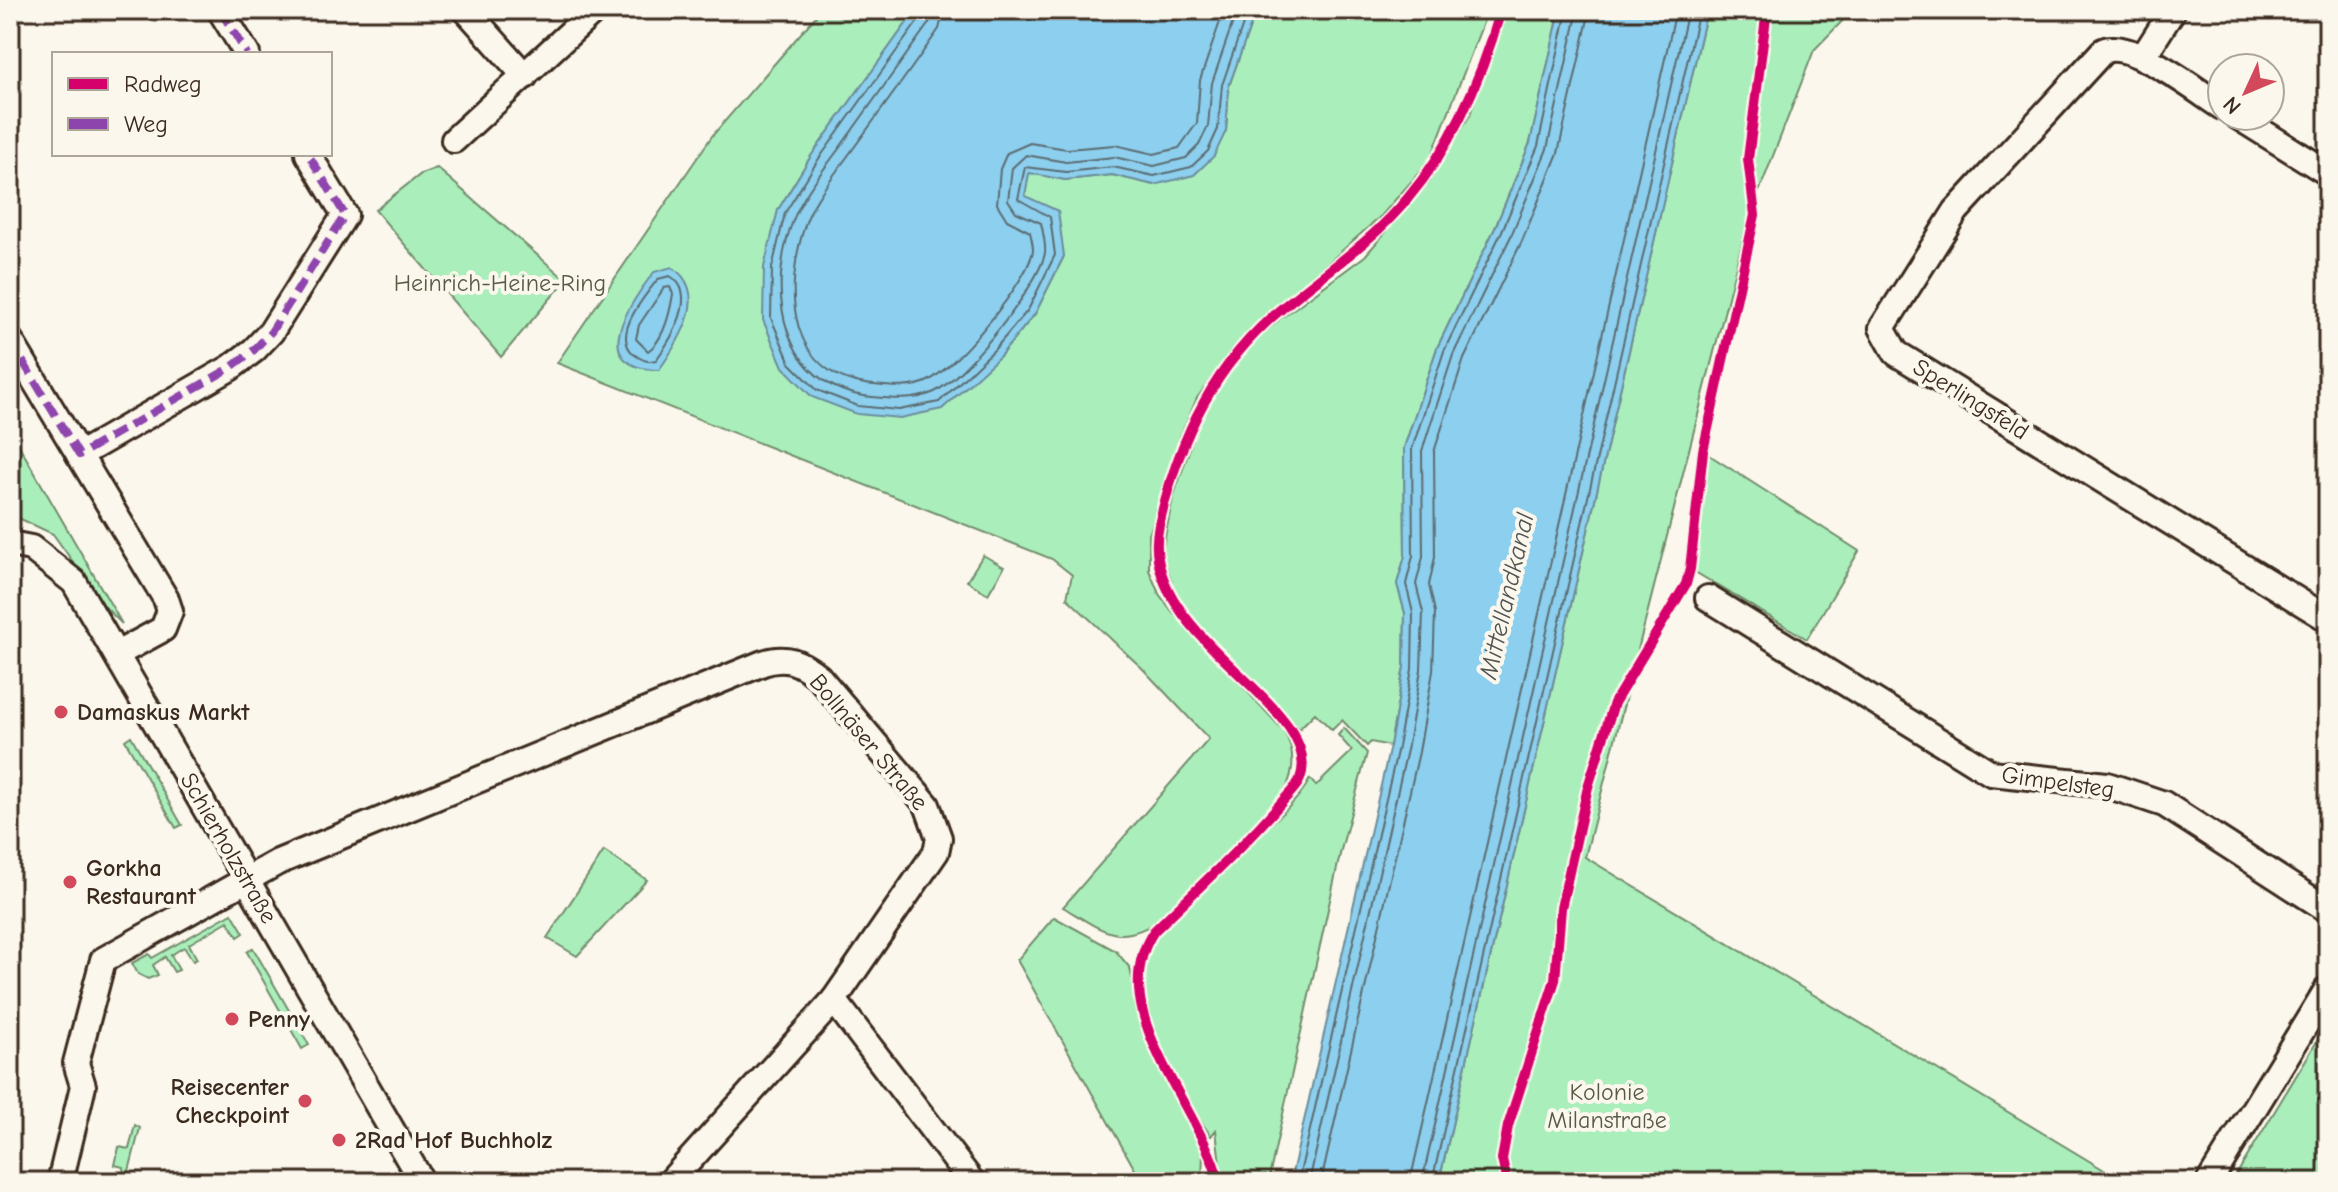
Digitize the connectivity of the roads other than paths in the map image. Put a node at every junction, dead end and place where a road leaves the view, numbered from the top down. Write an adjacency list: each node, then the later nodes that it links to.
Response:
1 (220, 10): 5 (street)
2 (466, 10): 7 (street)
3 (595, 10): 7 (street)
4 (2173, 10): 6 (street)
5 (246, 52)
6 (2143, 57): 8 (street, Sperlingsfeld); 17 (street, Sperlingsfeld)
7 (525, 76): 10 (street)
8 (2206, 97)
9 (2263, 132): 12 (street)
10 (454, 140)
11 (309, 156): 14 (street)
12 (2328, 173)
13 (10, 340): 14 (street)
14 (79, 455): 18 (street)
15 (10, 544): 18 (street, Schierholzstraße)
16 (1708, 598): 20 (street, Gimpelsteg)
17 (2328, 619)
18 (117, 654): 19 (street, Schierholzstraße)
19 (247, 878): 22 (street, Bollnäser Straße); 23 (street); 24 (street, Schierholzstraße)
20 (2328, 910)
21 (2328, 988): 27 (street)
22 (834, 1000): 25 (street, Bollnäser Straße); 26 (street)
23 (60, 1182)
24 (422, 1182)
25 (670, 1182)
26 (972, 1182)
27 (2209, 1182)

